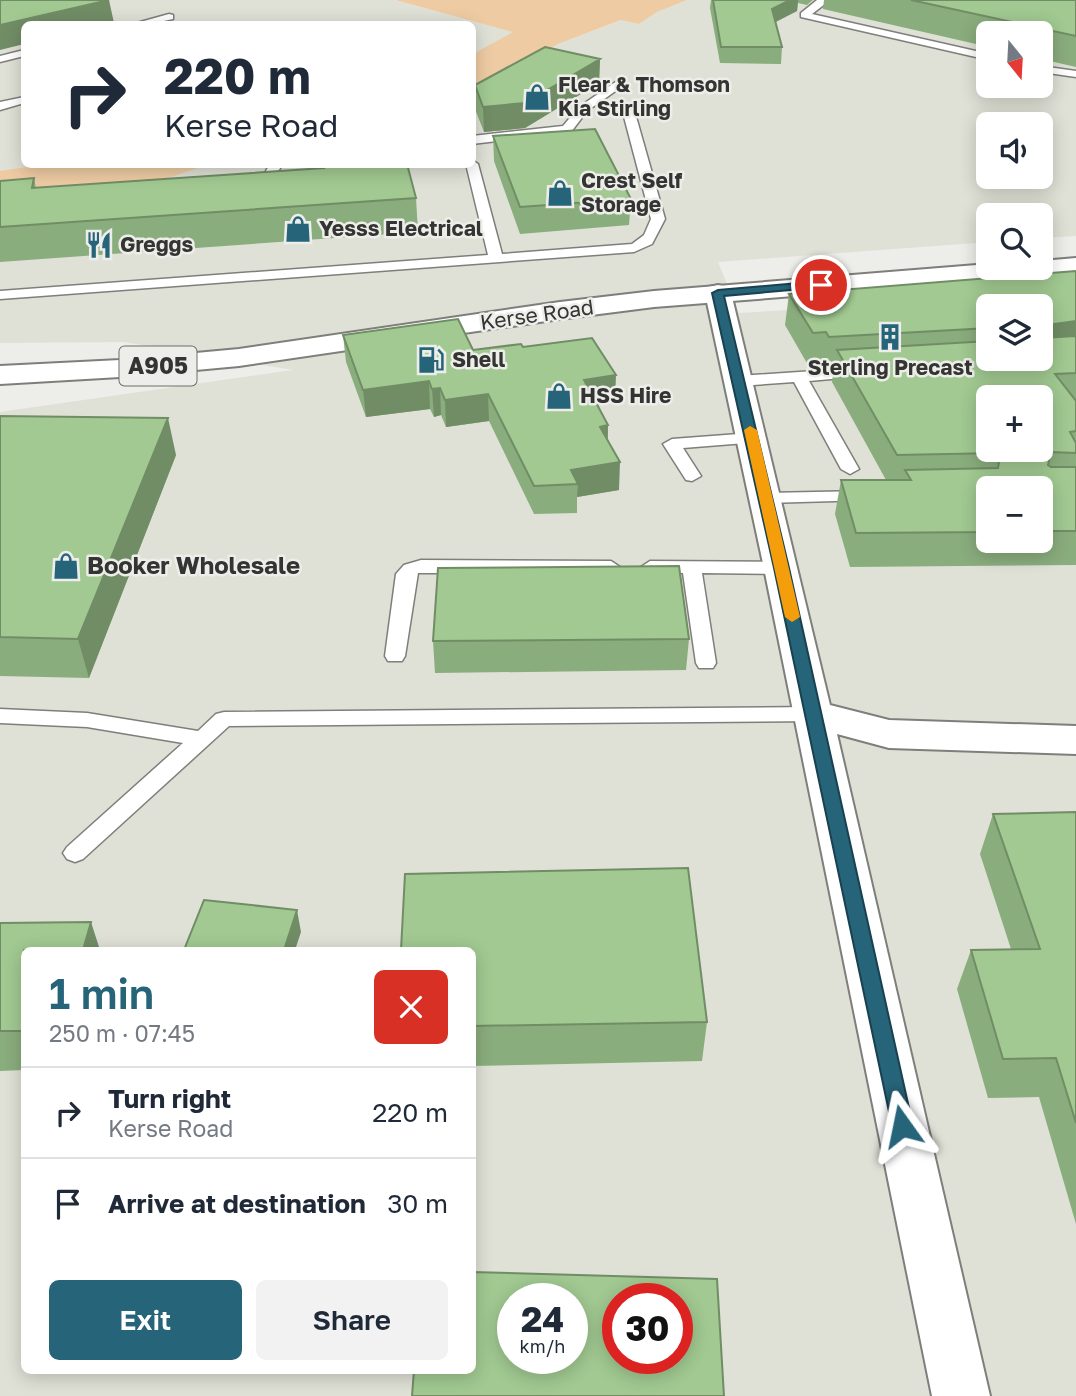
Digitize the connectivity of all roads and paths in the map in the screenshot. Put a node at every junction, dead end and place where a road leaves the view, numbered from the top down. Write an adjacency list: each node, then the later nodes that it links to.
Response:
1 (825, 0): 5 (lane)
2 (169, 17): 3 (lane)
3 (151, 21)
4 (21, 54): 6 (lane)
5 (976, 54)
6 (0, 59)
7 (1054, 71): 8 (lane)
8 (1076, 75)
9 (621, 83): 13 (lane)
10 (21, 101): 11 (lane)
11 (0, 106)
12 (628, 113): 15 (lane)
13 (476, 140)
14 (473, 168): 15 (lane)
15 (496, 259): 18 (lane)
16 (1076, 267): 17 (street, Kerse Road / A905)
17 (718, 293): 20 (street, Kerse Road / A905); 22 (street)
18 (0, 295)
19 (882, 372): 21 (lane)
20 (0, 375)
21 (799, 377): 22 (lane); 24 (lane)
22 (739, 381): 23 (street)
23 (752, 438): 25 (lane); 27 (street)
24 (850, 469)
25 (692, 477)
26 (883, 496): 27 (lane)
27 (765, 498): 29 (street)
28 (692, 567): 29 (lane); 30 (lane); 31 (lane)
29 (781, 568): 32 (street)
30 (395, 656)
31 (706, 663)
32 (814, 714): 34 (lane); 35 (street); 37 (street)
33 (0, 716): 34 (lane)
34 (203, 739): 36 (lane)
35 (1076, 740)
36 (75, 853)
37 (961, 1396)

